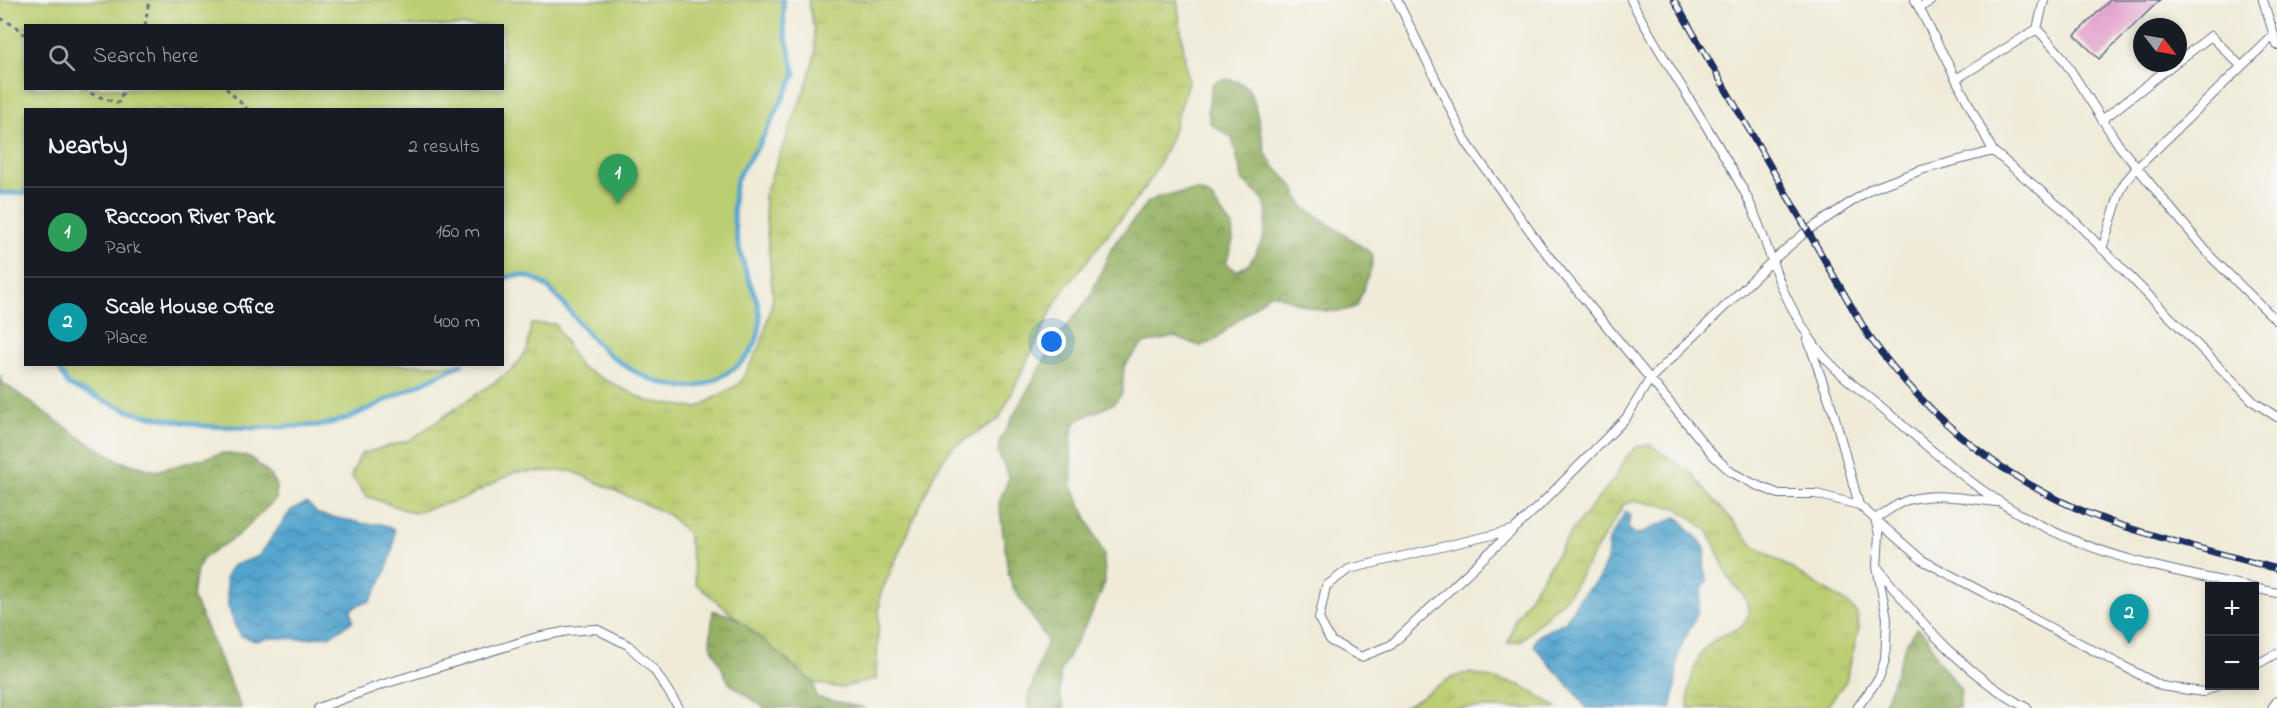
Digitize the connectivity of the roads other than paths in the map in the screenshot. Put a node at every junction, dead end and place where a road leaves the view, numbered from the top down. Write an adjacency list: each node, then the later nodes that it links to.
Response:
1 (1397, 0): 22 (lane)
2 (1631, 0): 19 (lane)
3 (1915, 0): 7 (lane)
4 (1932, 0): 7 (lane)
5 (2044, 0): 8 (lane)
6 (2263, 0): 9 (lane)
7 (1920, 9): 14 (lane)
8 (2037, 28): 14 (lane); 15 (lane)
9 (2274, 35): 10 (lane); 12 (lane)
10 (2277, 45)
11 (2187, 54): 12 (lane)
12 (2241, 66): 17 (lane)
13 (2164, 72): 15 (lane)
14 (1956, 79): 16 (lane)
15 (2102, 120): 17 (lane)
16 (1993, 151): 18 (lane); 19 (lane)
17 (2137, 168): 18 (lane); 20 (lane)
18 (2102, 249): 23 (lane)
19 (1773, 260): 21 (lane); 22 (lane)
20 (2277, 321)
21 (1802, 325): 24 (lane); 25 (lane)
22 (1650, 379): 25 (lane); 27 (lane)
23 (2277, 417)
24 (1999, 502): 26 (lane); 29 (lane)
25 (1859, 505): 26 (lane)
26 (1875, 519): 28 (lane); 34 (lane)
27 (1513, 530): 27 (lane)
28 (1877, 567): 38 (lane); 39 (lane)
29 (2227, 582)
30 (2259, 589): 31 (lane)
31 (2277, 593)
32 (2277, 653): 33 (lane)
33 (2259, 663)
34 (2207, 690)
35 (2277, 701): 40 (lane)
36 (318, 708): 37 (lane)
37 (679, 708)
38 (1857, 708)
39 (2027, 708)
40 (2272, 708)

